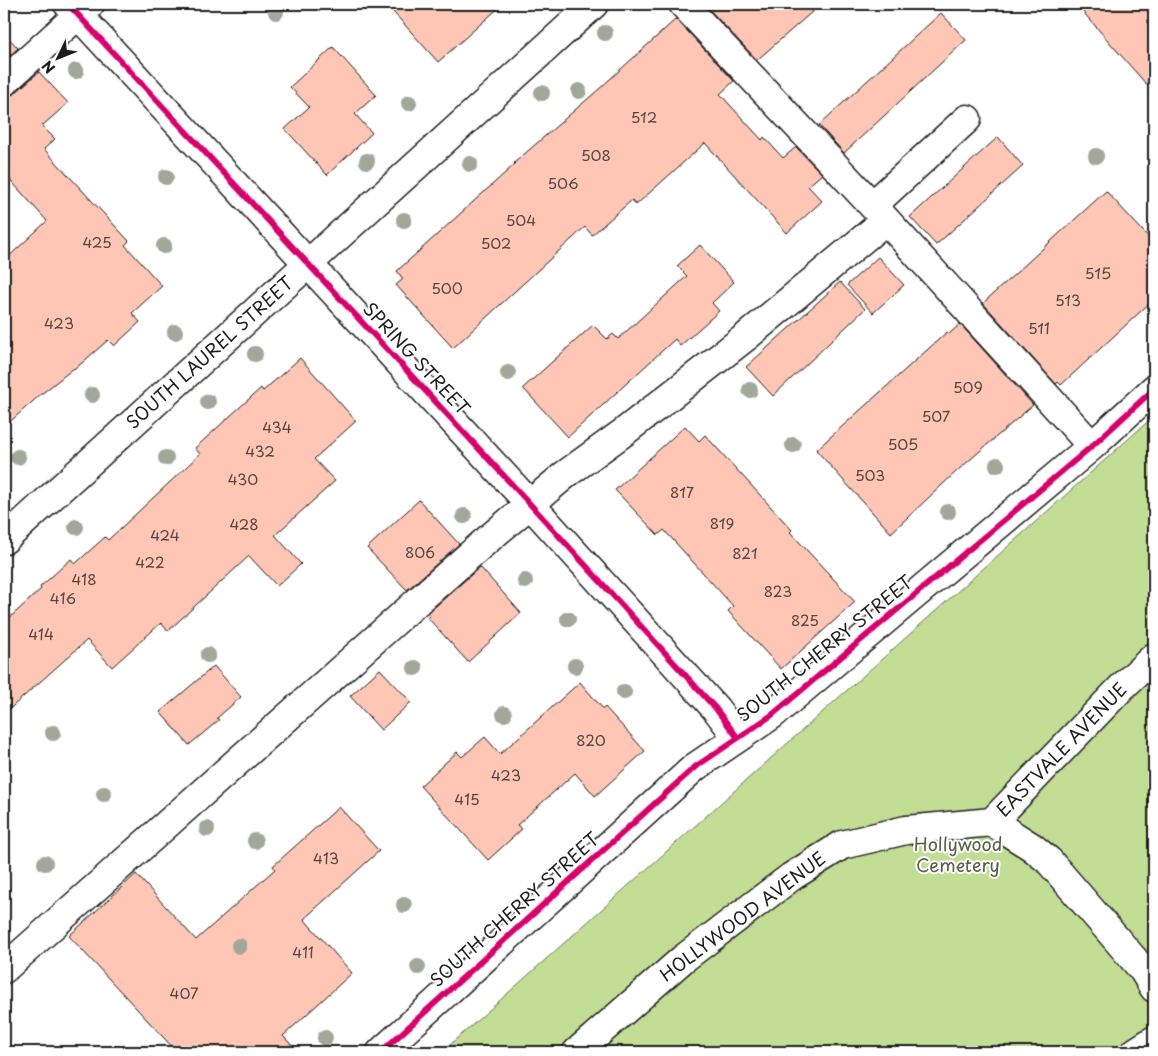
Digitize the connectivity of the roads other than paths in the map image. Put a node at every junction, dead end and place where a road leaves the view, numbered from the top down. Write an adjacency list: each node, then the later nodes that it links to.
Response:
1 (594, 4): 7 (street, SOUTH LAUREL STREET)
2 (684, 4): 6 (street)
3 (78, 7): 4 (street); 7 (street, SPRING STREET)
4 (4, 82)
5 (967, 119): 6 (street)
6 (880, 212): 9 (street); 10 (street)
7 (308, 264): 10 (street, SPRING STREET); 11 (street, SOUTH LAUREL STREET)
8 (1154, 389): 9 (street, SOUTH CHERRY STREET)
9 (1092, 446): 13 (street, SOUTH CHERRY STREET)
10 (530, 504): 13 (street, SPRING STREET); 15 (street)
11 (4, 540)
12 (1154, 657): 14 (street, EASTVALE AVENUE)
13 (738, 738): 18 (street, SOUTH CHERRY STREET)
14 (992, 822): 16 (street); 19 (street, HOLLYWOOD AVENUE)
15 (4, 969)
16 (1154, 988)
17 (1154, 1040): 20 (street)
18 (381, 1052)
19 (577, 1052)
20 (1135, 1052)

